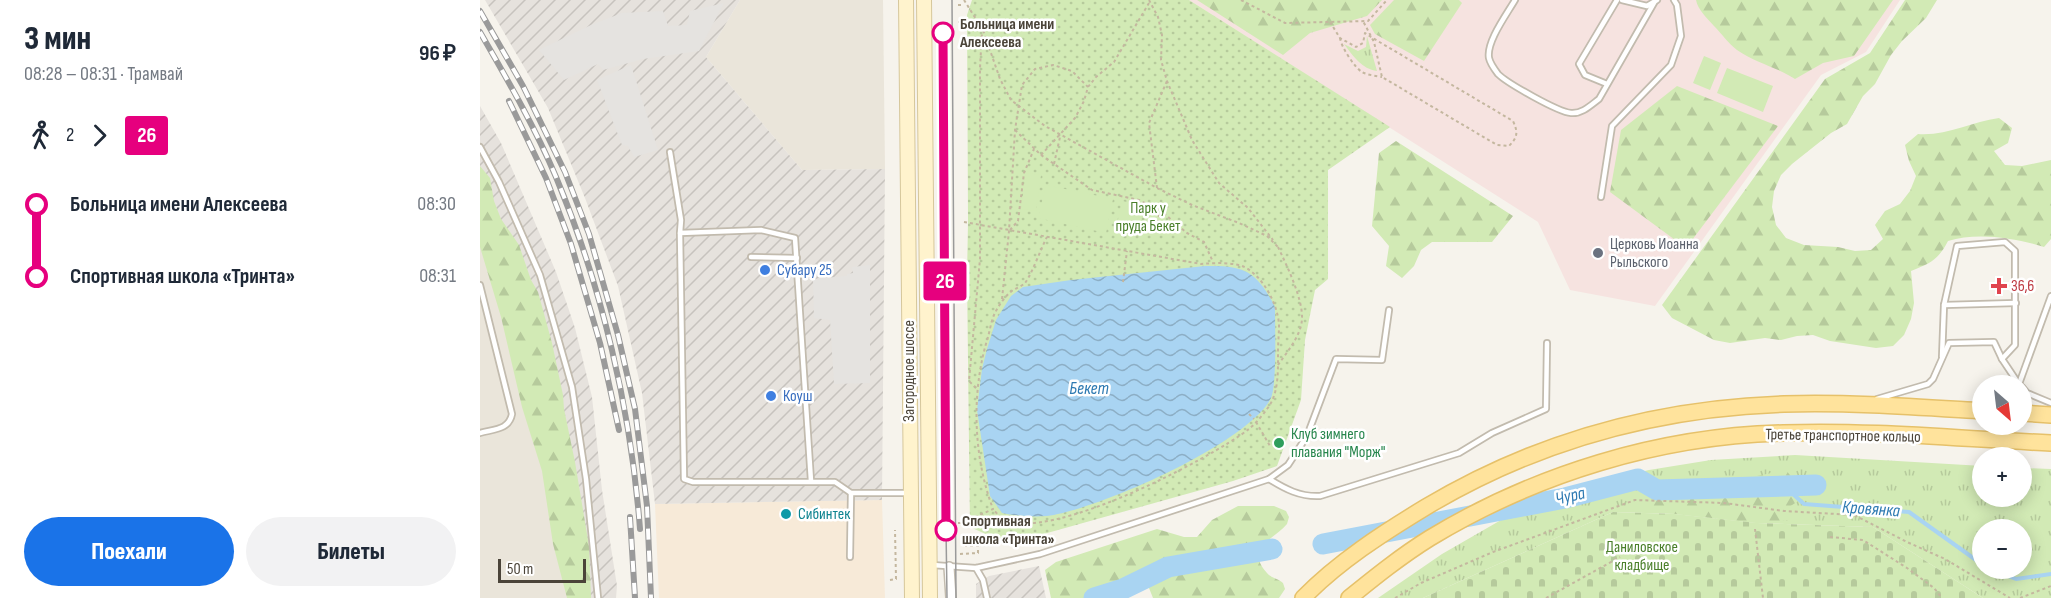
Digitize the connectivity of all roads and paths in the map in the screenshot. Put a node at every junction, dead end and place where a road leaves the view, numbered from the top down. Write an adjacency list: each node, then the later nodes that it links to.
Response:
1 (906, 0): 76 (main road, Загородное шоссе)
2 (924, 0): 86 (main road, Загородное шоссе)
3 (964, 0): 17 (path)
4 (1241, 0): 16 (path)
5 (1387, 0): 13 (path)
6 (1515, 0): 22 (lane)
7 (1619, 0): 10 (lane); 22 (lane)
8 (1674, 0): 33 (lane)
9 (1149, 1): 21 (path); 23 (path)
10 (1655, 2): 22 (lane)
11 (958, 5): 12 (path)
12 (963, 5)
13 (1363, 21): 16 (path); 18 (path)
14 (958, 22): 15 (path)
15 (963, 22)
16 (1330, 22): 19 (path)
17 (983, 30): 24 (path); 36 (path)
18 (1371, 37): 19 (path); 20 (path); 20 (path)
19 (1341, 38): 20 (path)
20 (1382, 77)
21 (1167, 81): 32 (path); 41 (path)
22 (1607, 84)
23 (1088, 87): 24 (path); 26 (path)
24 (1018, 105): 25 (path); 26 (path)
25 (1015, 130): 28 (path); 38 (path)
26 (1061, 135): 30 (path); 31 (path); 32 (path)
27 (480, 147): 92 (lane)
28 (1034, 148): 30 (path); 38 (path)
29 (670, 152): 39 (lane)
30 (1041, 155): 31 (path)
31 (1054, 164): 34 (path)
32 (1157, 188): 41 (path)
33 (1601, 197)
34 (1161, 211): 37 (path); 45 (path)
35 (964, 222): 36 (path)
36 (980, 226): 38 (path); 59 (path)
37 (1154, 228)
38 (1009, 231): 40 (path); 49 (path)
39 (680, 233): 44 (lane); 74 (lane)
40 (1047, 237): 42 (path); 49 (path)
41 (1278, 246): 56 (path)
42 (1127, 251): 45 (path); 46 (path)
43 (751, 257): 44 (lane)
44 (797, 258): 74 (lane)
45 (1214, 263): 56 (path)
46 (1123, 282)
47 (480, 285): 70 (lane)
48 (2051, 296): 58 (lane)
49 (1001, 302): 60 (path)
50 (2016, 303): 51 (lane); 51 (lane); 55 (lane)
51 (1944, 305): 54 (lane)
52 (1389, 310): 73 (lane)
53 (1547, 343): 73 (lane)
54 (1942, 357): 55 (lane); 64 (lane)
55 (2002, 359): 57 (lane)
56 (1278, 365): 69 (path)
57 (2013, 375)
58 (2024, 375)
59 (969, 381): 60 (path); 61 (path)
60 (977, 381): 61 (path)
61 (976, 388): 77 (path)
62 (2032, 395): 63 (lane)
63 (2051, 403)
64 (1856, 404): 65 (main road, Третье транспортное кольцо); 91 (main road, Третье транспортное кольцо)
65 (1972, 410)
66 (1249, 414): 69 (path)
67 (2032, 414): 68 (main road)
68 (2051, 415)
69 (1255, 421): 72 (path); 77 (path)
70 (480, 433)
71 (2051, 443): 98 (main road, Третье транспортное кольцо)
72 (1270, 446)
73 (1269, 479): 88 (lane)
74 (811, 481): 75 (lane)
75 (851, 493): 76 (lane); 84 (lane)
76 (910, 493): 93 (main road, Загородное шоссе)
77 (993, 509): 78 (path)
78 (958, 523)
79 (1755, 529): 101 (path)
80 (895, 530): 89 (path)
81 (1830, 537): 102 (path)
82 (965, 546): 83 (path)
83 (960, 554)
84 (850, 557)
85 (1620, 557): 100 (path)
86 (929, 564): 87 (lane); 94 (main road, Загородное шоссе)
87 (949, 567): 88 (lane); 95 (street)
88 (976, 568): 96 (lane)
89 (890, 580)
90 (2051, 586): 104 (path)
91 (1311, 590): 97 (main road)
92 (598, 598)
93 (912, 598)
94 (930, 598)
95 (951, 598)
96 (987, 598)
97 (1296, 598)
98 (1349, 598)
99 (1395, 598): 103 (path)
100 (1546, 598)
101 (1763, 598)
102 (1942, 598)
103 (2010, 598)
104 (2020, 598)

